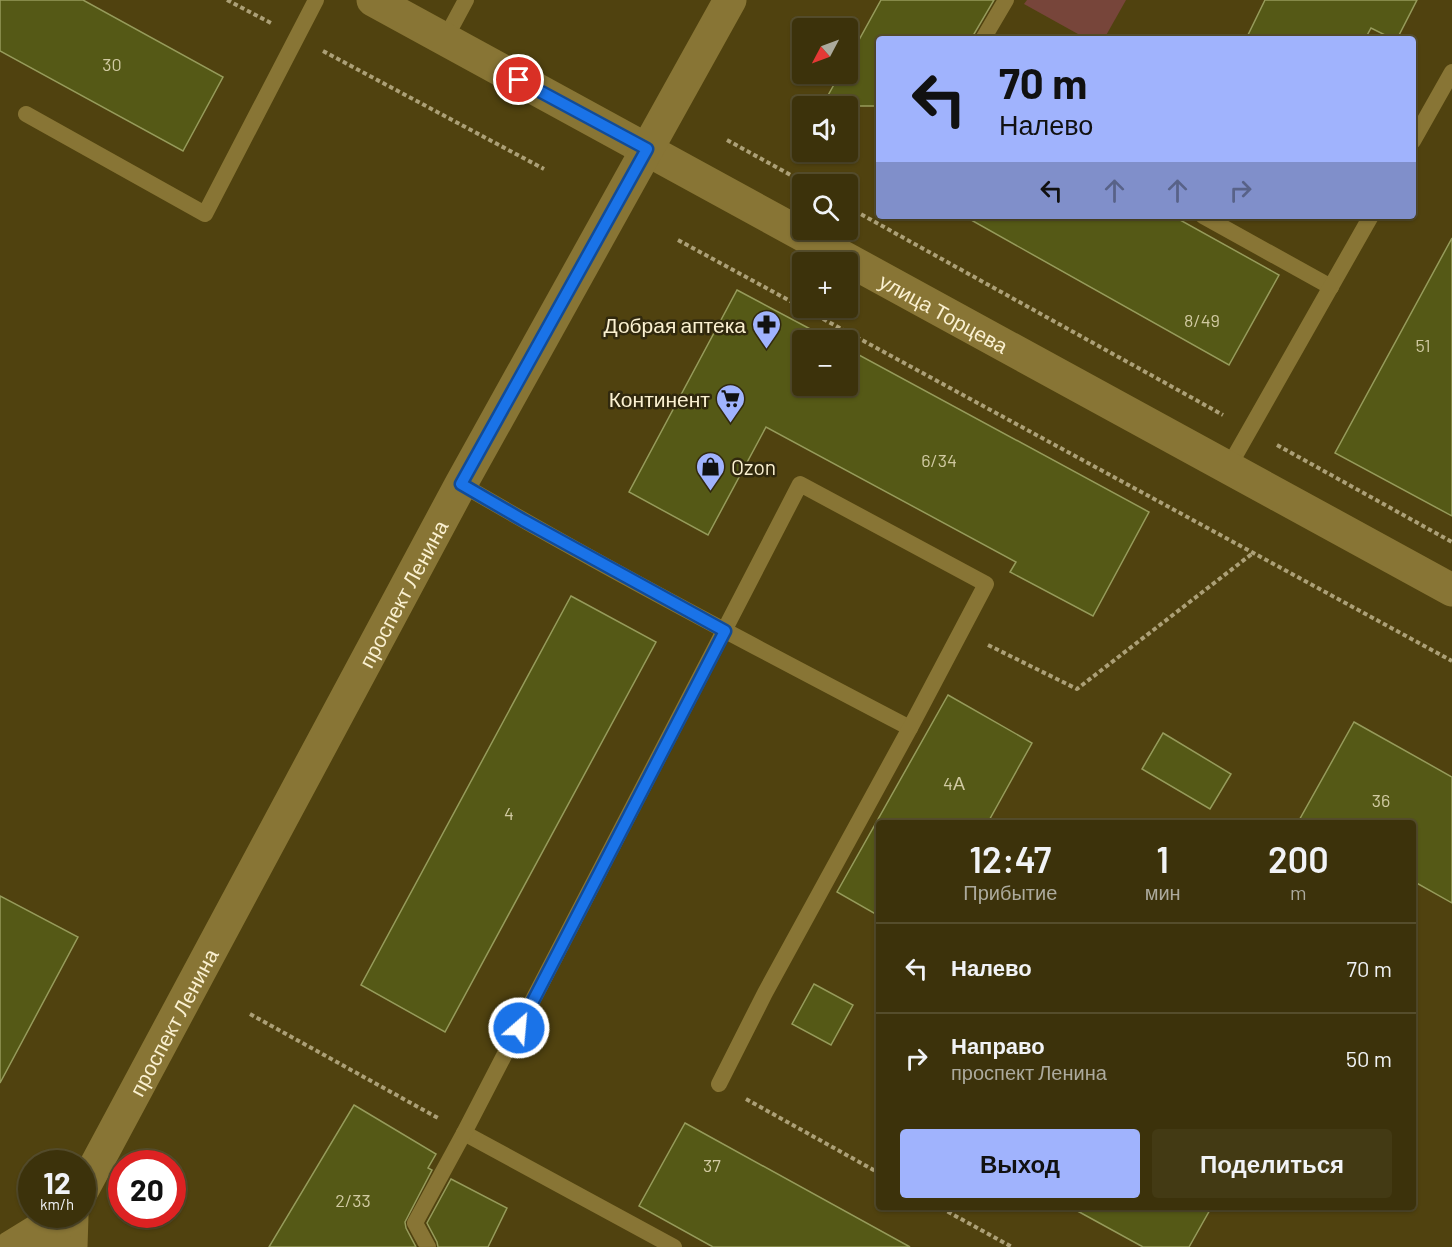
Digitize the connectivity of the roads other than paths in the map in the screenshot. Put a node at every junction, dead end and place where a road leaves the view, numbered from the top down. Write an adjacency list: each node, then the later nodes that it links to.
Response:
1 (316, 0): 9 (lane)
2 (373, 0): 7 (main road, улица Торцева)
3 (466, 0): 7 (lane)
4 (730, 0): 11 (main road, проспект Ленина)
5 (1006, 0): 6 (lane)
6 (985, 36)
7 (445, 39): 11 (main road, улица Торцева)
8 (1452, 72): 10 (lane)
9 (26, 114)
10 (1416, 136)
11 (647, 149): 15 (main road, улица Торцева); 16 (main road, проспект Ленина)
12 (1208, 219): 14 (lane)
13 (1369, 219): 14 (lane)
14 (1331, 287): 15 (lane)
15 (1228, 468): 17 (main road, улица Торцева)
16 (461, 484): 18 (lane); 22 (main road, проспект Ленина)
17 (1452, 590)
18 (725, 631): 19 (lane); 19 (lane); 21 (lane)
19 (910, 728): 20 (lane)
20 (719, 1084)
21 (464, 1133): 31 (lane); 32 (lane)
22 (96, 1165)
23 (45, 1228): 27 (main road)
24 (56, 1228): 28 (main road)
25 (66, 1228): 29 (main road)
26 (69, 1228): 30 (main road)
27 (11, 1247)
28 (39, 1247)
29 (64, 1247)
30 (71, 1247)
31 (428, 1247)
32 (674, 1247)

